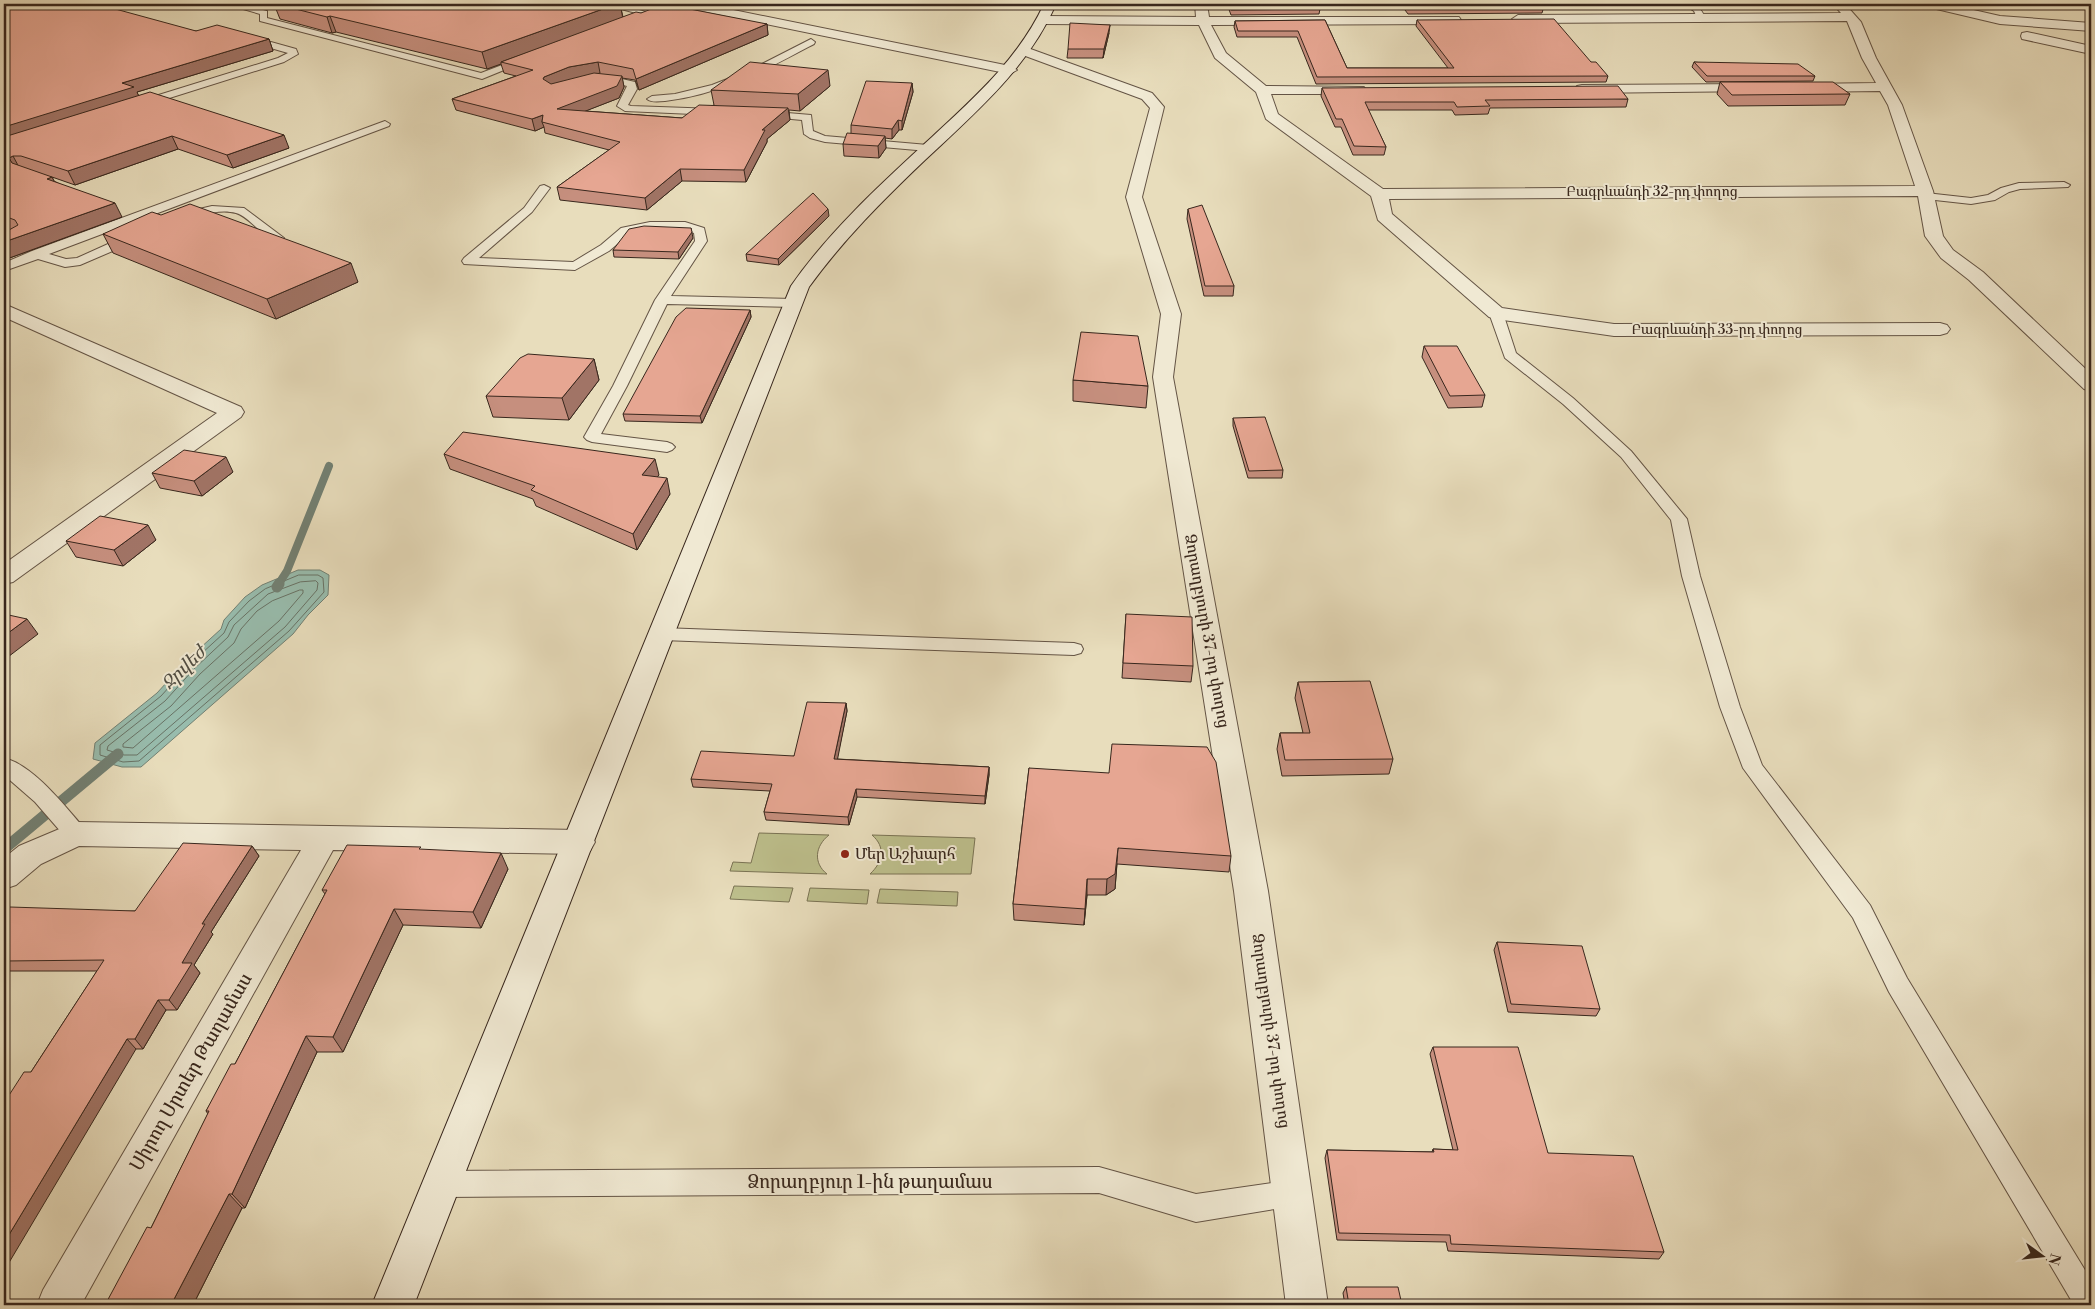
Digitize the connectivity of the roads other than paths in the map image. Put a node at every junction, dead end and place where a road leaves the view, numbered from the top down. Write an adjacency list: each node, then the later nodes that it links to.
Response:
1 (230, 4): 12 (lane)
2 (606, 4): 17 (lane)
3 (687, 4): 23 (street)
4 (1200, 4): 16 (street)
5 (1687, 4): 11 (lane)
6 (1838, 4): 10 (street)
7 (1932, 4): 15 (street)
8 (1047, 12): 16 (street); 23 (street)
9 (280, 14): 12 (lane)
10 (1851, 17): 11 (street); 25 (street)
11 (1702, 18): 13 (street)
12 (263, 19): 22 (lane)
13 (1502, 19)
14 (1472, 20): 16 (street)
15 (1998, 20): 18 (street); 21 (street)
16 (1203, 21): 29 (street)
17 (622, 24)
18 (2091, 27)
19 (236, 36): 32 (lane)
20 (811, 42): 31 (lane)
21 (2091, 50)
22 (538, 55)
23 (1017, 61): 36 (street); 65 (street, Ձորաղբյուրի 37-րդ փողոց)
24 (586, 77): 31 (lane)
25 (1886, 87): 27 (street); 39 (street)
26 (1767, 88): 28 (street)
27 (1787, 88)
28 (1569, 89)
29 (1263, 90): 30 (street); 40 (street)
30 (1372, 90)
31 (626, 100): 33 (lane)
32 (133, 106)
33 (727, 112)
34 (757, 113): 36 (lane)
35 (385, 124): 42 (lane)
36 (928, 148): 49 (street)
37 (2064, 184): 39 (lane)
38 (544, 188): 48 (lane)
39 (1925, 193): 40 (street, Բագրևանդի 32-րդ փողոց); 53 (street)
40 (1379, 194): 51 (street)
41 (124, 208): 42 (lane)
42 (142, 214): 46 (lane)
43 (170, 221): 45 (lane)
44 (143, 233): 46 (lane)
45 (278, 238)
46 (36, 254): 47 (lane)
47 (4, 267)
48 (662, 300): 49 (lane); 54 (lane)
49 (793, 303): 56 (street)
50 (4, 310): 55 (street)
51 (1496, 313): 52 (street, Բագրևանդի 33-րդ փողոց); 69 (lane)
52 (1940, 329)
53 (2091, 385)
54 (667, 447)
55 (4, 576)
56 (662, 634): 57 (lane); 62 (street)
57 (1074, 649)
58 (4, 765): 59 (lane)
59 (49, 803): 60 (lane)
60 (76, 834): 61 (street); 63 (street)
61 (324, 838): 62 (street); 66 (street, Սիրող Սրտեր Թաղամաս)
62 (580, 842): 64 (street)
63 (4, 876)
64 (443, 1184): 65 (lane, Ձորաղբյուր 1-ին թաղամաս); 67 (street)
65 (1293, 1193): 68 (street, Ձորաղբյուրի 37-րդ փողոց)
66 (58, 1305)
67 (393, 1305)
68 (1307, 1305)
69 (2090, 1305)

